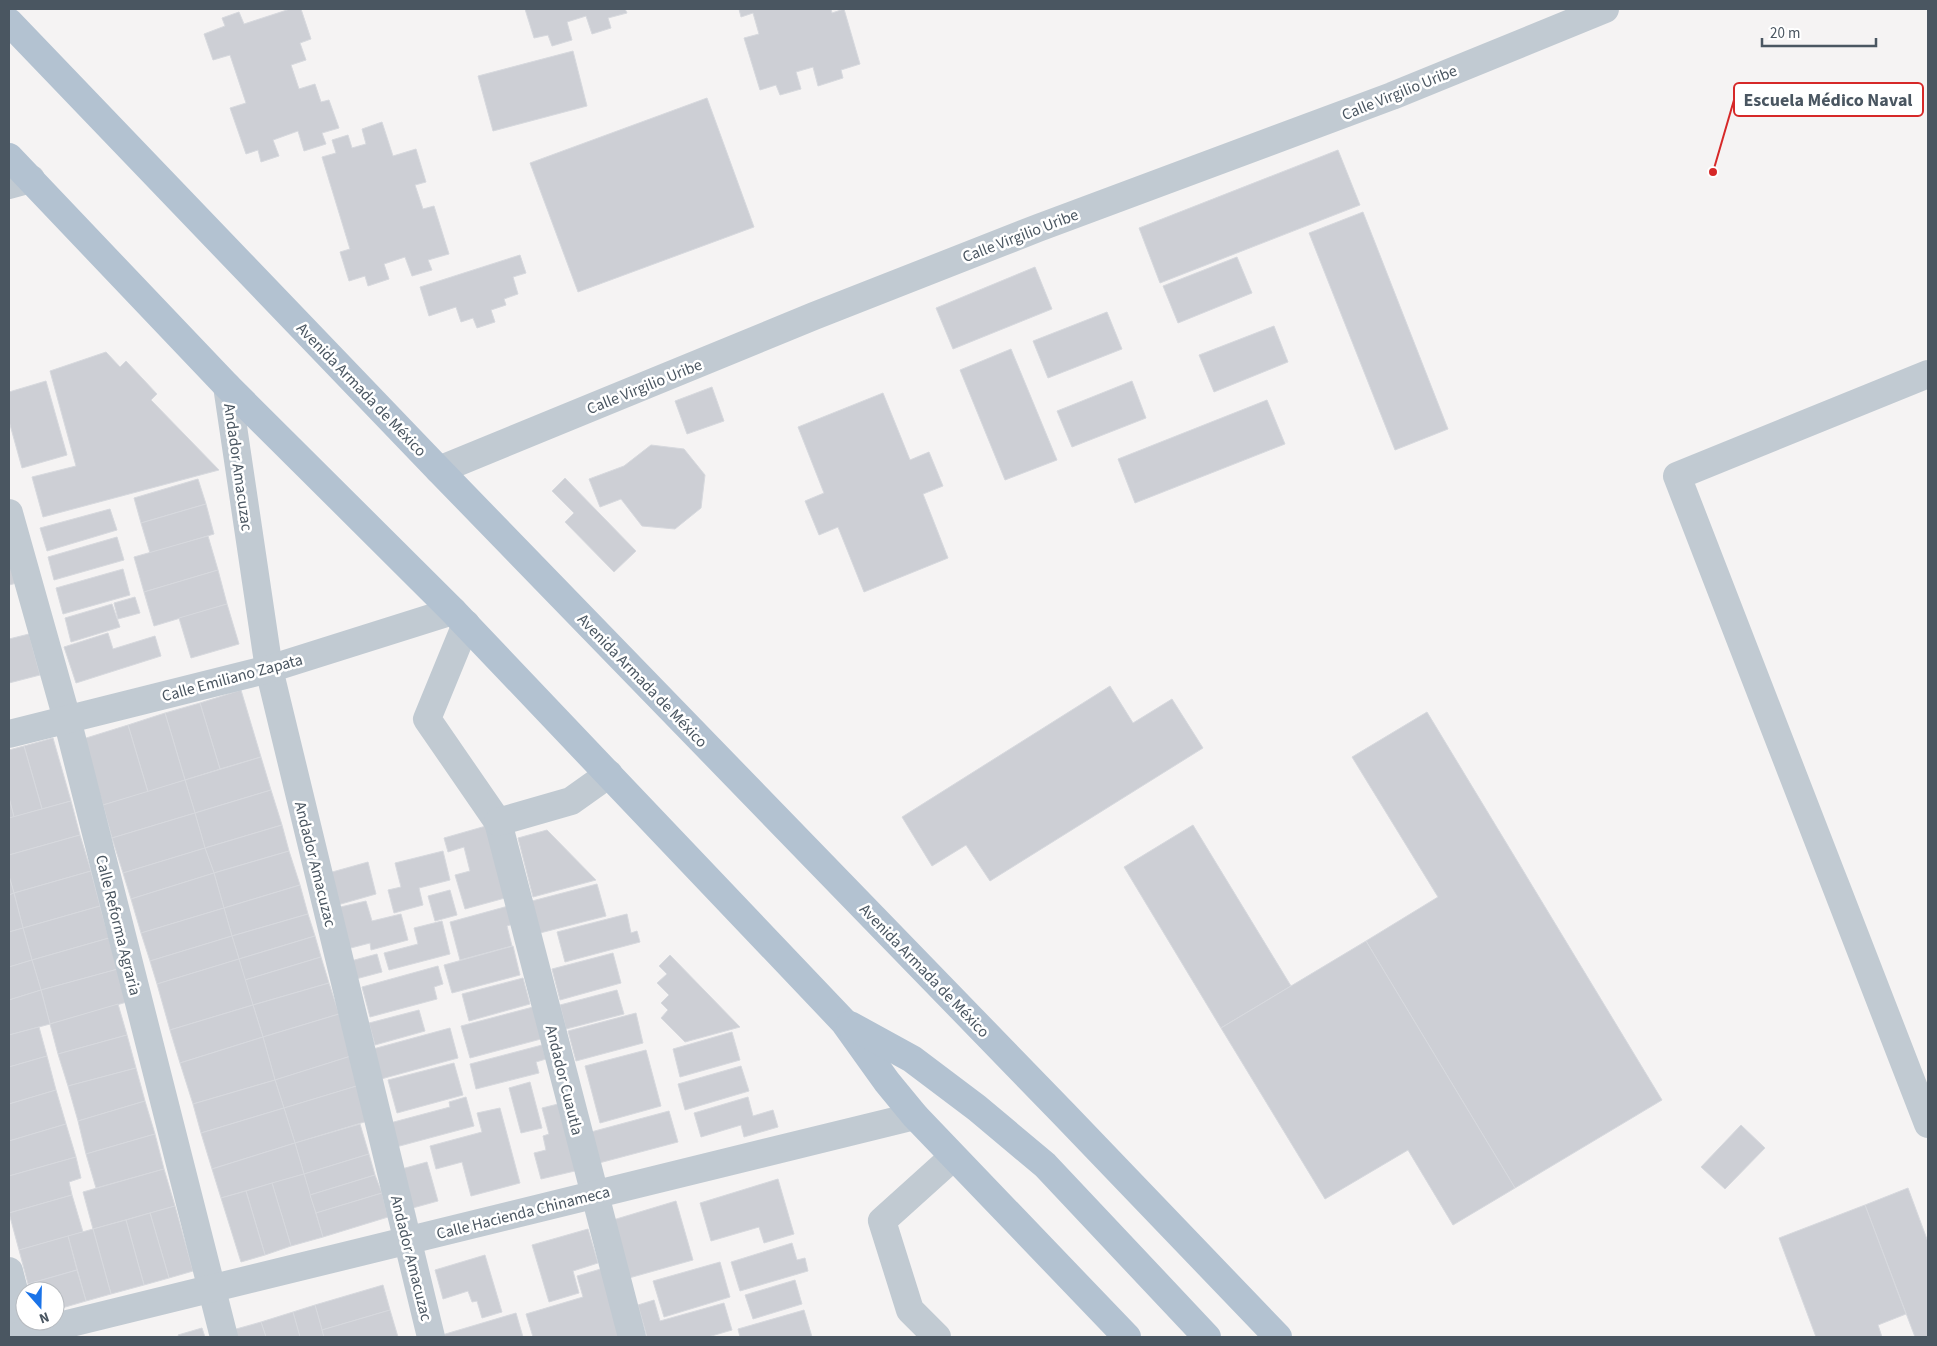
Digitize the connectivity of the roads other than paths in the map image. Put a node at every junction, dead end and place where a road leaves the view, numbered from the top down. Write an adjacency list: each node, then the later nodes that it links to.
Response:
1 (1605, 9): 7 (street, Calle Virgilio Uribe)
2 (9, 22): 7 (main road, Avenida Armada de México)
3 (9, 157): 4 (main road)
4 (20, 182): 6 (main road)
5 (1928, 374): 17 (street)
6 (227, 386): 9 (main road); 10 (street, Andador Amacuzac)
7 (439, 470): 30 (main road, Avenida Armada de México)
8 (9, 514): 11 (street, Calle Reforma Agraria)
9 (459, 617): 10 (street, Calle Emiliano Zapata); 13 (main road); 14 (street, Andador Cuautla)
10 (269, 669): 11 (street, Calle Emiliano Zapata); 20 (street, Andador Amacuzac)
11 (67, 719): 12 (street, Calle Emiliano Zapata); 22 (street, Calle Reforma Agraria)
12 (9, 734)
13 (609, 774): 14 (street); 15 (main road)
14 (498, 822): 19 (street, Andador Cuautla)
15 (844, 1022): 16 (main road); 29 (main road)
16 (914, 1116): 18 (main road); 19 (street, Calle Hacienda Chinameca)
17 (1928, 1124)
18 (953, 1156): 27 (street); 28 (main road)
19 (595, 1195): 20 (street, Calle Hacienda Chinameca); 26 (street, Andador Cuautla)
20 (407, 1240): 22 (street, Calle Hacienda Chinameca); 25 (street, Andador Amacuzac)
21 (9, 1271): 23 (street)
22 (212, 1289): 23 (street, Calle Hacienda Chinameca); 24 (street, Calle Reforma Agraria)
23 (22, 1336)
24 (224, 1337)
25 (431, 1337)
26 (632, 1337)
27 (937, 1337)
28 (1126, 1337)
29 (1207, 1337)
30 (1278, 1337)

